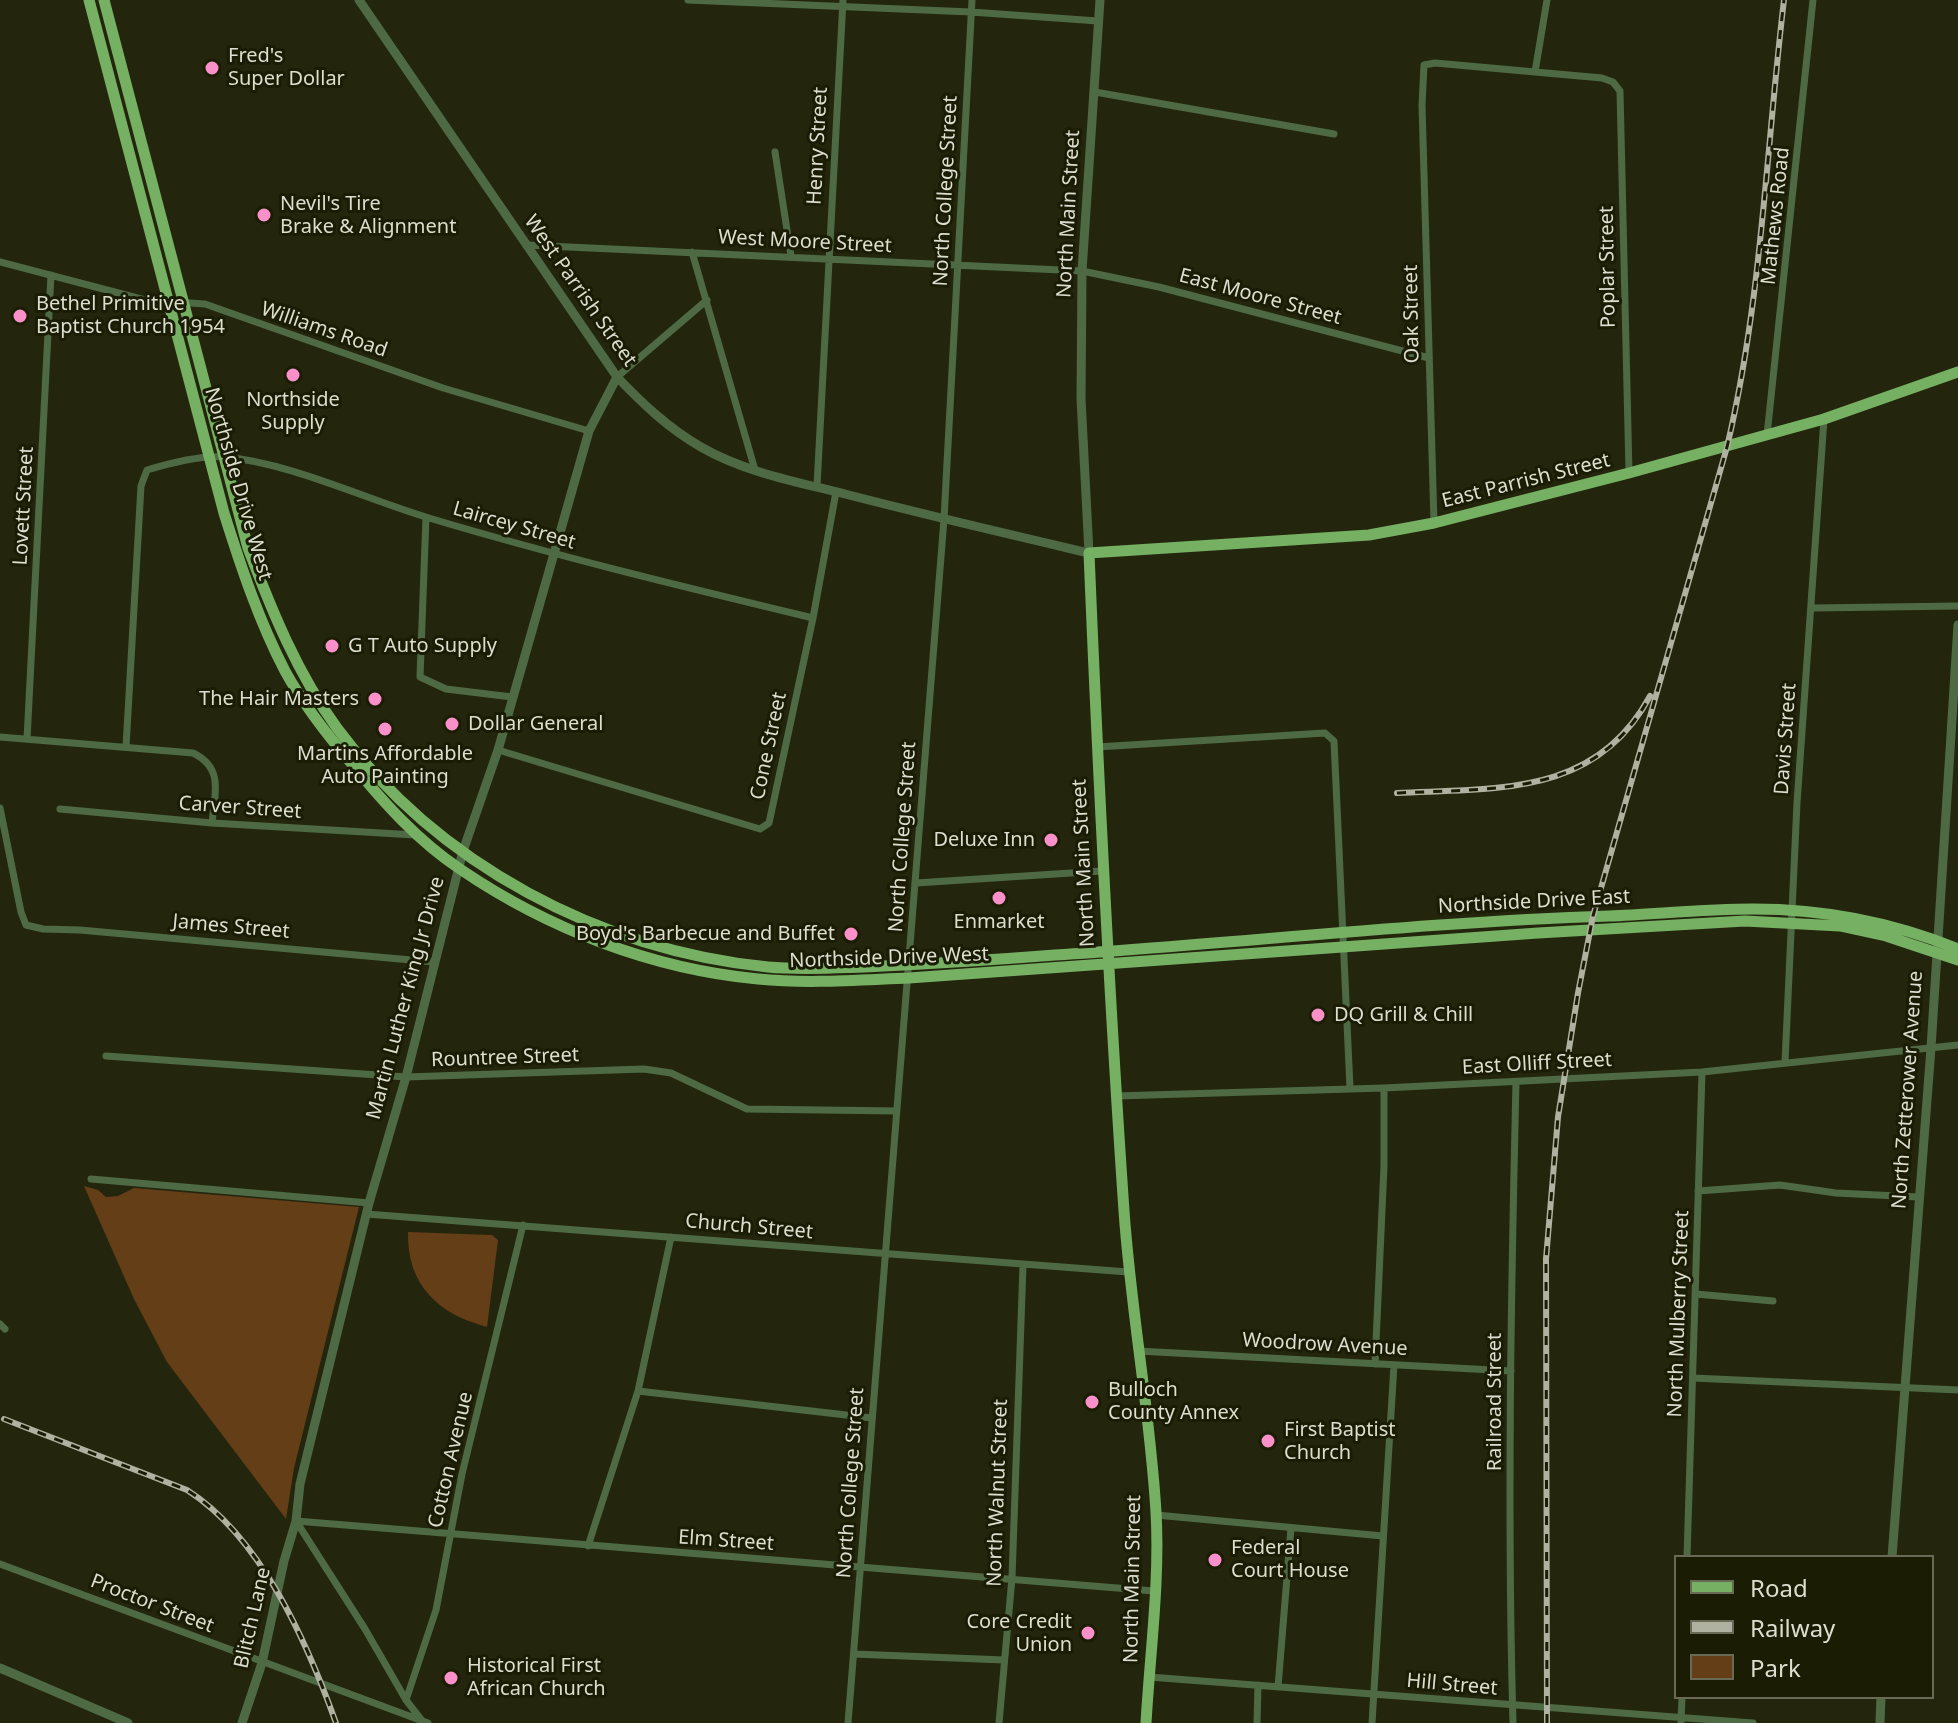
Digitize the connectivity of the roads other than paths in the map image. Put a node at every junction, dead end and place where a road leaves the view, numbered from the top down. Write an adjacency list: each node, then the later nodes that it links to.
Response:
1 (89, 0): 25 (main road, Northside Drive West)
2 (104, 0): 26 (main road, Northside Drive West)
3 (359, 0): 16 (street, West Parrish Street)
4 (688, 0): 9 (street)
5 (972, 0): 10 (street, North College Street)
6 (1100, 0): 11 (street, North Main Street)
7 (1547, 0): 12 (street)
8 (1813, 0): 32 (street, Mathews Road)
9 (843, 4): 10 (street); 19 (street, Henry Street)
10 (971, 12): 11 (street); 21 (street, North College Street)
11 (1098, 21): 13 (street, North Main Street)
12 (1535, 72): 27 (street, Oak Street); 36 (street, Poplar Street)
13 (1095, 92): 14 (street); 22 (street, North Main Street)
14 (1334, 134)
15 (775, 152): 18 (street)
16 (526, 245): 17 (street, West Moore Street); 29 (street, West Parrish Street)
17 (692, 252): 18 (street, West Moore Street); 24 (street)
18 (791, 256): 19 (street, West Moore Street)
19 (828, 259): 21 (street, West Moore Street); 37 (street, Henry Street)
20 (0, 262): 23 (street, Williams Road)
21 (958, 266): 22 (street, West Moore Street); 40 (street, North College Street)
22 (1082, 271): 27 (street, East Moore Street); 42 (street, North Main Street)
23 (51, 275): 25 (street, Williams Road); 50 (street, Lovett Street)
24 (707, 300): 29 (street, Martin Luther King Jr Drive); 35 (street)
25 (168, 301): 26 (street, Williams Road); 34 (main road, Northside Drive West)
26 (184, 302): 31 (street, Williams Road); 33 (main road, Northside Drive West)
27 (1429, 358): 41 (street, Oak Street)
28 (1958, 372): 30 (main road, East Parrish Street)
29 (617, 377): 31 (street, Martin Luther King Jr Drive); 35 (street, West Parrish Street)
30 (1824, 419): 32 (main road, East Parrish Street); 45 (street, Davis Street)
31 (589, 431): 43 (street, Martin Luther King Jr Drive)
32 (1767, 435): 36 (main road, East Parrish Street)
33 (225, 457): 34 (street, Laircey Street); 39 (street, Laircey Street); 59 (main road, Northside Drive West)
34 (209, 458): 51 (street, Laircey Street); 58 (main road, Northside Drive West)
35 (755, 470): 37 (street, West Parrish Street)
36 (1629, 473): 41 (main road, East Parrish Street)
37 (817, 486): 38 (street, West Parrish Street)
38 (836, 492): 40 (street, West Parrish Street); 46 (street, Cone Street)
39 (426, 517): 43 (street, Laircey Street); 48 (street)
40 (944, 519): 42 (street, West Parrish Street); 62 (street, North College Street)
41 (1434, 523): 42 (main road, East Parrish Street)
42 (1089, 553): 52 (main road, North Main Street)
43 (553, 555): 46 (street, Laircey Street); 48 (street, Martin Luther King Jr Drive)
44 (1958, 606): 45 (street)
45 (1813, 608): 63 (street, Davis Street)
46 (813, 618): 53 (street, Cone Street)
47 (1958, 625): 54 (street, North Zetterower Avenue)
48 (512, 697): 53 (street, Martin Luther King Jr Drive)
49 (0, 737): 50 (street)
50 (27, 739): 51 (street)
51 (126, 747): 57 (street)
52 (1097, 747): 61 (main road, North Main Street); 64 (street)
53 (498, 750): 59 (street, Martin Luther King Jr Drive)
54 (1954, 767): 65 (street, North Zetterower Avenue)
55 (0, 808): 70 (street, James Street)
56 (60, 809): 57 (street, Carver Street)
57 (212, 823): 58 (street, Carver Street)
58 (417, 835): 60 (main road, Northside Drive West)
59 (463, 851): 60 (street, Martin Luther King Jr Drive); 71 (main road, Northside Drive West)
60 (458, 868): 70 (street, Martin Luther King Jr Drive); 72 (main road, Northside Drive West)
61 (1102, 871): 62 (street); 68 (main road, North Main Street)
62 (916, 883): 71 (street, North College Street)
63 (1791, 916): 64 (main road, Northside Drive East); 65 (main road, Northside Drive East); 66 (main road, Northside Drive East); 76 (street, Davis Street)
64 (1341, 932): 66 (street); 68 (main road, Northside Drive East)
65 (1937, 946): 67 (main road, Northside Drive East); 69 (main road, Northside Drive East); 74 (street, North Zetterower Avenue)
66 (1342, 947): 68 (main road, Northside Drive East); 80 (street)
67 (1958, 949)
68 (1107, 958): 71 (main road, Northside Drive West); 72 (main road, Northside Drive West); 82 (main road, North Main Street)
69 (1958, 960)
70 (433, 962): 78 (street, Martin Luther King Jr Drive)
71 (910, 965): 72 (street, North College Street)
72 (909, 978): 83 (street, North College Street)
73 (1958, 1045): 74 (street, East Olliff Street)
74 (1931, 1048): 76 (street, East Olliff Street); 86 (street, North Zetterower Avenue)
75 (106, 1056): 78 (street, Rountree Street)
76 (1785, 1062): 77 (street, East Olliff Street)
77 (1702, 1072): 79 (street, East Olliff Street); 85 (street, North Mulberry Street)
78 (406, 1077): 83 (street, Rountree Street); 87 (street, Martin Luther King Jr Drive)
79 (1516, 1082): 81 (street, East Olliff Street); 99 (street, Railroad Street)
80 (1350, 1088): 81 (street, East Olliff Street); 82 (street, East Olliff Street)
81 (1384, 1088): 97 (street)
82 (1116, 1096): 93 (main road, North Main Street)
83 (897, 1111): 91 (street, North College Street)
84 (91, 1179): 87 (street)
85 (1698, 1191): 86 (street); 94 (street, North Mulberry Street)
86 (1918, 1197): 101 (street, North Zetterower Avenue)
87 (369, 1203): 88 (street, Martin Luther King Jr Drive)
88 (366, 1214): 89 (street, Church Street); 106 (street, Martin Luther King Jr Drive)
89 (523, 1225): 90 (street, Church Street); 108 (street, Cotton Avenue)
90 (671, 1237): 91 (street, Church Street); 103 (street)
91 (885, 1255): 92 (street, Church Street); 104 (street, North College Street)
92 (1023, 1265): 93 (street, Church Street); 115 (street, North Walnut Street)
93 (1128, 1272): 96 (main road, North Main Street)
94 (1696, 1294): 95 (street); 100 (street, North Mulberry Street)
95 (1773, 1301)
96 (1137, 1351): 97 (street, Woodrow Avenue); 105 (main road, North Main Street)
97 (1375, 1364): 98 (street, Woodrow Avenue)
98 (1394, 1365): 99 (street, Woodrow Avenue); 109 (street)
99 (1511, 1371): 128 (street, Railroad Street)
100 (1693, 1378): 101 (street); 111 (street, North Mulberry Street)
101 (1904, 1387): 102 (street); 112 (street, North Zetterower Avenue)
102 (1958, 1390)
103 (638, 1391): 104 (street); 110 (street)
104 (872, 1418): 114 (street, North College Street)
105 (1156, 1515): 107 (street); 116 (main road, North Main Street)
106 (296, 1521): 108 (street, Elm Street); 119 (street, Blitch Lane); 127 (street)
107 (1291, 1528): 109 (street); 123 (street)
108 (450, 1534): 110 (street, Elm Street); 127 (street, Cotton Avenue)
109 (1383, 1536): 124 (street)
110 (588, 1546): 114 (street, Elm Street)
111 (1687, 1555)
112 (1892, 1555)
113 (0, 1564): 119 (street, Proctor Street)
114 (861, 1567): 115 (street, Elm Street); 117 (street, North College Street)
115 (1012, 1578): 116 (street, Elm Street); 118 (street, North Walnut Street)
116 (1154, 1591): 121 (main road, North Main Street)
117 (854, 1654): 118 (street); 133 (street, North College Street)
118 (1004, 1660): 134 (street, North Walnut Street)
119 (262, 1663): 130 (street, Proctor Street); 132 (street, Blitch Lane)
120 (0, 1668): 131 (street)
121 (1149, 1677): 122 (street, Hill Street); 135 (main road, North Main Street)
122 (1258, 1685): 123 (street, Hill Street); 136 (street)
123 (1278, 1687): 124 (street, Hill Street)
124 (1374, 1695): 128 (street, Hill Street); 137 (street)
125 (1682, 1699): 129 (street)
126 (1881, 1699): 140 (street)
127 (406, 1700): 130 (street)
128 (1513, 1706): 129 (street, Hill Street); 138 (street, Railroad Street)
129 (1681, 1721): 139 (street, Hill Street)
130 (425, 1722)
131 (128, 1723)
132 (242, 1723)
133 (848, 1723)
134 (999, 1723)
135 (1146, 1723)
136 (1257, 1723)
137 (1372, 1723)
138 (1513, 1723)
139 (1753, 1723)
140 (1880, 1723)

